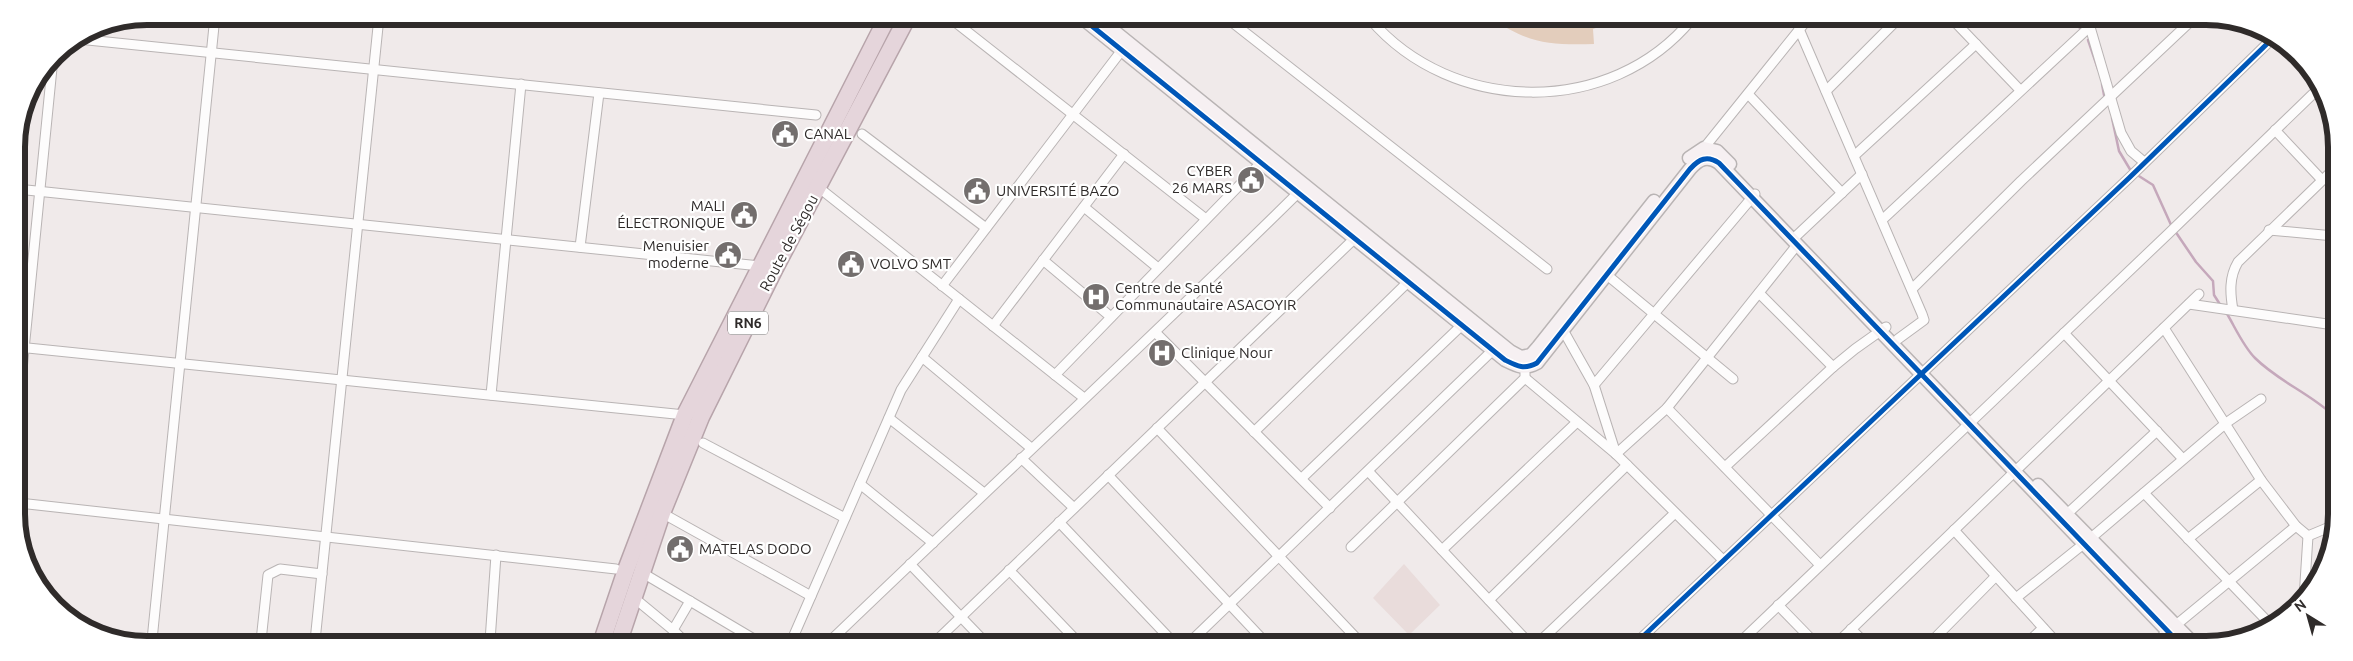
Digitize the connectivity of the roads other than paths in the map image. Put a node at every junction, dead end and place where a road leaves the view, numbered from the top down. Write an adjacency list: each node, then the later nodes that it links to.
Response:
1 (215, 25): 22 (street)
2 (378, 25): 23 (street)
3 (884, 25): 63 (highway, Route de Ségou / RN6)
4 (903, 25): 44 (highway, Route de Ségou / RN6)
5 (959, 25): 32 (street)
6 (1091, 25): 21 (street)
7 (1107, 25): 93 (street)
8 (1237, 25): 65 (street)
9 (1376, 25): 10 (street)
10 (1687, 25)
11 (1802, 25): 17 (street)
12 (1892, 25): 27 (street)
13 (1961, 25): 20 (street)
14 (2088, 25): 26 (street)
15 (2092, 25): 31 (street)
16 (2186, 25): 31 (street)
17 (1799, 29): 27 (street); 30 (street)
18 (89, 40): 22 (street)
19 (2269, 42): 40 (street)
20 (1976, 44): 26 (street); 38 (street)
21 (1122, 50): 32 (street); 39 (street)
22 (212, 53): 23 (street); 51 (street)
23 (374, 69): 25 (street); 54 (street)
24 (51, 72): 46 (street)
25 (521, 84): 29 (street); 59 (street)
26 (2020, 90): 53 (street)
27 (1826, 91): 38 (street)
28 (2315, 92): 34 (street)
29 (599, 93): 33 (street); 61 (street)
30 (1748, 94): 36 (street); 48 (street)
31 (2111, 98): 40 (street); 69 (street)
32 (1073, 114): 37 (street); 55 (street)
33 (816, 115)
34 (2275, 130): 43 (street); 85 (street)
35 (862, 134): 55 (street)
36 (1704, 153): 49 (street); 66 (street); 93 (street)
37 (1124, 154): 50 (street); 52 (street)
38 (1854, 156): 41 (street)
39 (1261, 163): 47 (street); 52 (street)
40 (2141, 165): 94 (street)
41 (1862, 174): 48 (street); 53 (street)
42 (2328, 174): 43 (street)
43 (2322, 180): 56 (street)
44 (818, 188): 68 (street); 132 (highway, Route de Ségou / RN6)
45 (25, 190): 46 (street)
46 (40, 191): 51 (street); 76 (street)
47 (1298, 193): 58 (street); 84 (street)
48 (1842, 193): 60 (street)
49 (1754, 196): 60 (street); 75 (street)
50 (1084, 207): 62 (street); 64 (street)
51 (196, 208): 54 (street); 91 (street)
52 (1206, 219): 64 (street)
53 (1882, 220): 69 (street)
54 (358, 224): 59 (street); 97 (street)
55 (986, 228): 68 (street)
56 (2269, 230): 57 (street); 74 (street)
57 (2328, 235)
58 (1354, 238): 67 (street); 99 (street)
59 (506, 240): 61 (street); 101 (street)
60 (1796, 240): 70 (street); 82 (street)
61 (580, 247): 63 (street)
62 (1043, 260): 77 (street); 79 (street)
63 (760, 266): 105 (highway, Route de Ségou / RN6)
64 (1158, 268): 77 (street)
65 (1547, 269)
66 (1607, 275): 75 (street); 83 (street)
67 (1408, 282): 80 (street); 112 (street)
68 (942, 286): 72 (street)
69 (1912, 289): 86 (street)
70 (1759, 293): 90 (street); 92 (street)
71 (2199, 294): 73 (street)
72 (959, 299): 79 (street); 89 (street)
73 (2189, 304): 74 (street); 81 (street)
74 (2229, 310): 78 (street)
75 (1654, 313): 90 (street); 100 (street)
76 (25, 314)
77 (1111, 317): 95 (street)
78 (2328, 324)
79 (993, 326): 95 (street)
80 (1462, 326): 88 (street); 123 (street)
81 (2164, 328): 98 (street); 109 (street)
82 (1884, 329): 86 (street); 92 (street); 94 (street)
83 (1563, 330): 93 (street); 100 (street)
84 (1156, 333): 99 (street); 102 (street)
85 (2064, 333): 98 (street); 107 (street)
86 (1898, 338): 94 (street)
87 (25, 347): 91 (street)
88 (1493, 350): 93 (street); 121 (street)
89 (922, 357): 106 (street); 114 (street)
90 (1706, 357): 96 (street); 104 (street)
91 (180, 364): 97 (street); 137 (street)
92 (1833, 367): 119 (street)
93 (1525, 368): 108 (street); 128 (street)
94 (1924, 372): 107 (street); 135 (street)
95 (1055, 375): 102 (street)
96 (1733, 379)
97 (342, 380): 101 (street); 142 (street)
98 (2110, 381): 111 (street); 120 (street)
99 (1204, 382): 110 (street); 112 (street)
100 (1594, 385): 115 (street)
101 (491, 396): 105 (street)
102 (1084, 398): 114 (street)
103 (2261, 399): 109 (street)
104 (1667, 408): 115 (street); 119 (street)
105 (685, 415): 178 (highway, Route de Ségou / RN6)
106 (889, 418): 125 (street); 126 (street)
107 (1971, 421): 120 (street); 153 (street)
108 (1577, 422): 115 (street); 148 (street)
109 (2226, 423): 117 (street); 124 (street)
110 (1157, 428): 122 (street); 150 (street)
111 (2157, 431): 117 (street); 134 (street)
112 (1254, 432): 123 (street)
113 (703, 443): 136 (street)
114 (1032, 448): 116 (street)
115 (1616, 454): 118 (street)
116 (1021, 458): 126 (street); 130 (street)
117 (2183, 459): 127 (street)
118 (1627, 465): 133 (street); 164 (street)
119 (1725, 467): 135 (street)
120 (2018, 470): 134 (street); 141 (street); 146 (street)
121 (1368, 471): 128 (street); 131 (street)
122 (1108, 475): 130 (street); 166 (street)
123 (1302, 478): 131 (street)
124 (2261, 480): 139 (street); 144 (street)
125 (860, 484): 136 (street); 145 (street)
126 (984, 493): 145 (street)
127 (2144, 493): 144 (street); 146 (street)
128 (1397, 502): 147 (street); 148 (street)
129 (25, 504): 137 (street)
130 (1074, 508): 138 (street)
131 (1330, 508): 150 (street)
132 (662, 513): 156 (highway, Route de Ségou / RN6); 161 (street)
133 (1675, 513): 151 (street); 192 (street)
134 (2067, 514): 146 (street)
135 (1772, 515): 151 (street); 153 (street)
136 (845, 518): 161 (street)
137 (164, 519): 142 (street); 174 (street)
138 (1059, 522): 155 (street); 187 (street)
139 (2296, 526): 143 (street); 159 (street)
140 (2327, 528): 143 (street)
141 (1954, 530): 158 (street); 171 (street)
142 (326, 536): 149 (street); 157 (street)
143 (2308, 536): 160 (street)
144 (2188, 539): 159 (street)
145 (933, 542): 152 (street)
146 (2087, 542): 163 (street); 172 (street)
147 (1351, 547)
148 (1442, 550): 164 (street)
149 (496, 555): 154 (street); 177 (street)
150 (1279, 557): 166 (street); 190 (street)
151 (1723, 560): 193 (street)
152 (910, 564): 168 (street); 183 (street)
153 (1820, 565): 167 (street)
154 (616, 569)
155 (1009, 570): 168 (street); 186 (street)
156 (641, 572): 162 (highway, Route de Ségou / RN6); 165 (street)
157 (322, 574): 175 (street); 176 (street)
158 (1996, 576): 163 (street); 198 (street)
159 (2229, 582): 169 (street); 172 (street)
160 (2305, 585)
161 (811, 596): 182 (street)
162 (632, 597): 173 (street); 179 (highway, Route de Ségou / RN6)
163 (2016, 598): 170 (street)
164 (1488, 600): 191 (street)
165 (690, 601): 173 (street); 181 (street)
166 (1230, 604): 188 (street); 189 (street)
167 (1778, 604): 194 (street); 195 (street)
168 (961, 617): 184 (street); 185 (street)
169 (2266, 620)
170 (2043, 628): 199 (street); 200 (street)
171 (1851, 629): 196 (street); 197 (street)
172 (2172, 629): 201 (street); 202 (street); 203 (street)
173 (673, 630): 180 (street)
174 (152, 636)
175 (261, 636)
176 (316, 636)
177 (490, 636)
178 (604, 636)
179 (620, 636)
180 (678, 636)
181 (749, 636)
182 (794, 636)
183 (835, 636)
184 (941, 636)
185 (979, 636)
186 (1072, 636)
187 (1167, 636)
188 (1196, 636)
189 (1260, 636)
190 (1354, 636)
191 (1522, 636)
192 (1548, 636)
193 (1643, 636)
194 (1746, 636)
195 (1808, 636)
196 (1844, 636)
197 (1858, 636)
198 (1937, 636)
199 (2034, 636)
200 (2050, 636)
201 (2164, 636)
202 (2176, 636)
203 (2182, 636)

